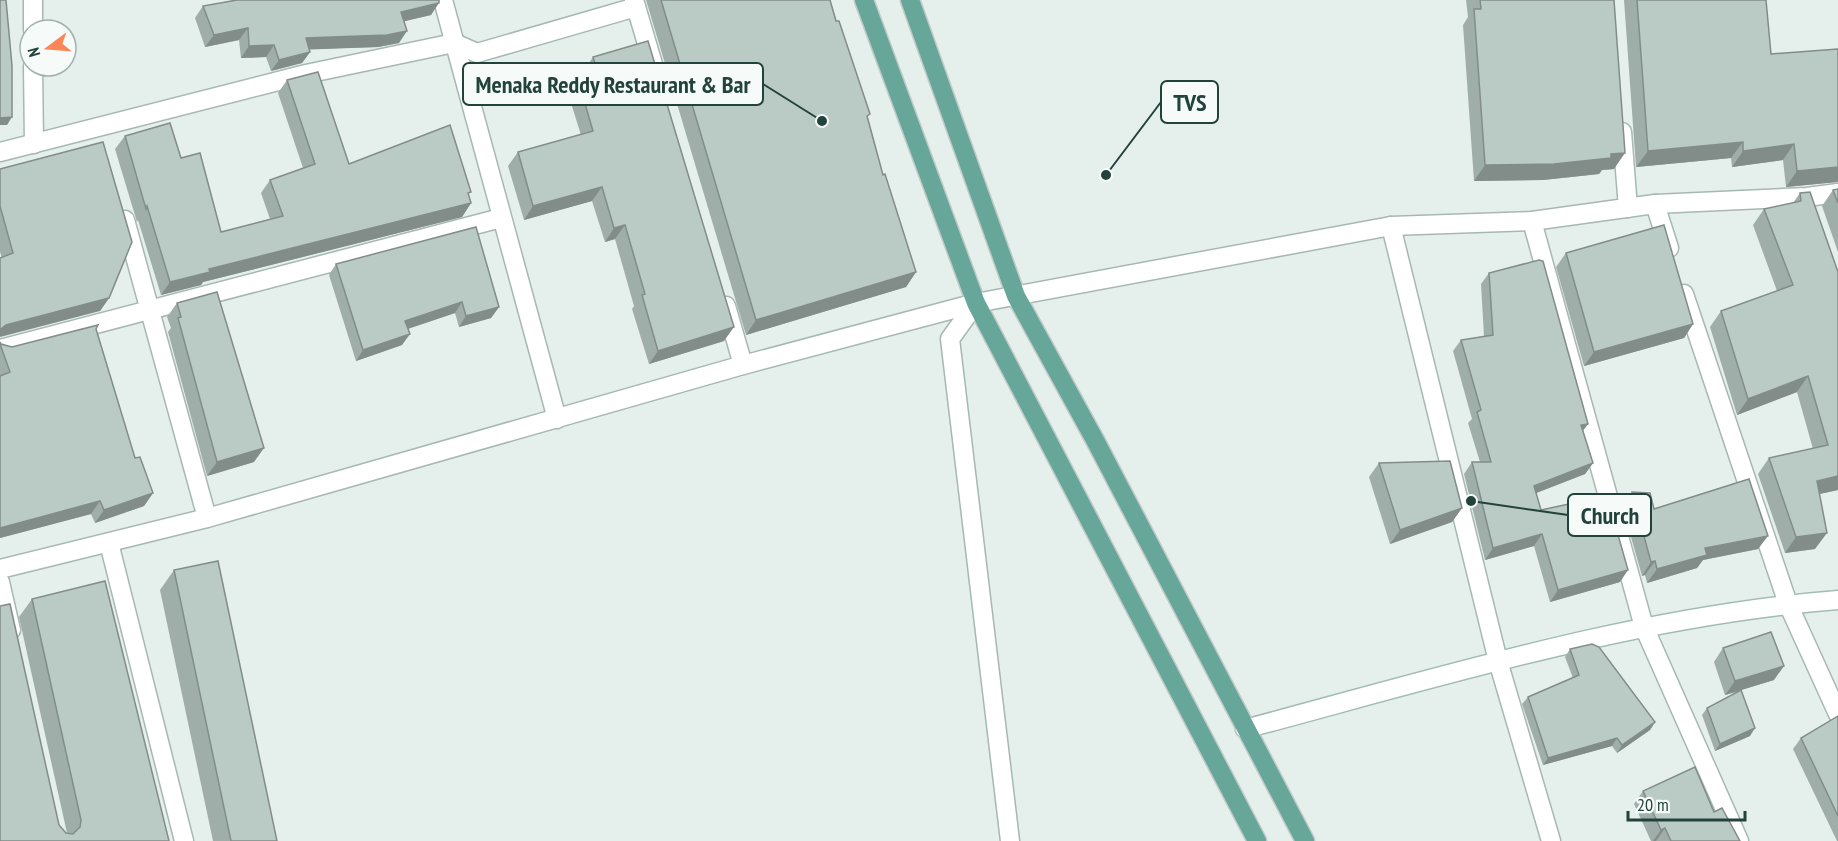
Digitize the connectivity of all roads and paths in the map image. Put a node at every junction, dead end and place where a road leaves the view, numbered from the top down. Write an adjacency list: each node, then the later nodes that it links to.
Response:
1 (33, 0): 6 (street)
2 (443, 0): 7 (street)
3 (864, 0): 24 (main road)
4 (910, 0): 23 (main road)
5 (635, 4): 7 (street); 9 (street)
6 (33, 18)
7 (454, 43): 11 (street); 18 (street)
8 (33, 78): 11 (street)
9 (660, 86)
10 (1621, 116): 17 (street)
11 (34, 144): 12 (street)
12 (0, 152)
13 (1838, 193): 14 (street)
14 (1807, 197): 15 (street); 19 (street)
15 (1655, 204): 17 (street); 34 (street)
16 (121, 207): 25 (street)
17 (1628, 208): 20 (street)
18 (501, 218): 25 (street); 28 (street)
19 (1815, 220)
20 (1532, 221): 21 (street); 35 (street)
21 (1391, 226): 23 (street); 37 (street)
22 (720, 287): 27 (street)
23 (1016, 296): 24 (street); 39 (main road)
24 (976, 303): 27 (street); 41 (street); 42 (main road)
25 (150, 308): 26 (street); 29 (street)
26 (0, 348)
27 (744, 365): 28 (street)
28 (557, 419): 29 (street)
29 (207, 518): 30 (street)
30 (109, 543): 31 (street); 40 (street)
31 (0, 569)
32 (0, 582): 36 (street)
33 (1838, 600): 34 (street)
34 (1788, 604): 35 (street); 38 (street)
35 (1644, 627): 37 (street); 45 (street)
36 (15, 650)
37 (1498, 662): 39 (street); 44 (street)
38 (1838, 714)
39 (1245, 729): 43 (main road)
40 (184, 841)
41 (1010, 841)
42 (1257, 841)
43 (1305, 841)
44 (1551, 841)
45 (1739, 841)

